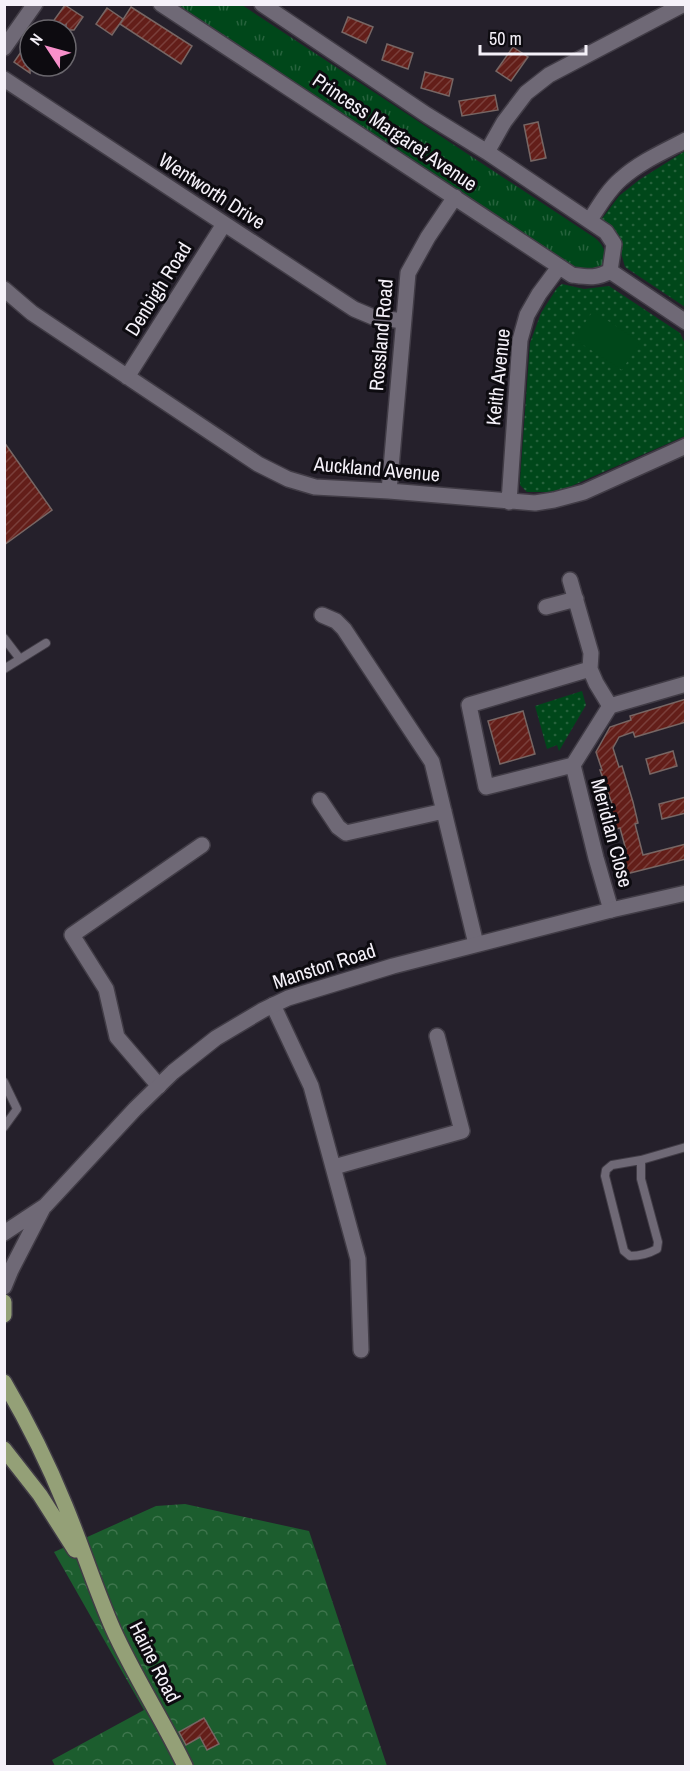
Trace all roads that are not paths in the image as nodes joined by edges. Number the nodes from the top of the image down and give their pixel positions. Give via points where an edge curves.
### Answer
1 (35, 4) edge
2 (161, 4) edge
3 (262, 4) edge
4 (684, 4) edge
5 (4, 48) edge
6 (4, 79) edge
7 (686, 140) edge
8 (487, 152) junction
9 (455, 197) junction
10 (590, 220) junction
11 (224, 224) junction
12 (559, 267) junction
13 (610, 271) junction
14 (4, 289) edge
15 (403, 321) junction
16 (686, 322) edge
17 (127, 377) junction
18 (686, 446) edge
19 (389, 490) junction
20 (509, 502) junction
21 (570, 580) dead end
22 (576, 599) junction
23 (546, 607) dead end
24 (322, 615) dead end
25 (4, 638) edge
26 (46, 643) dead end
27 (20, 659) junction
28 (4, 669) edge
29 (590, 669) junction
30 (686, 684) edge
31 (610, 706) junction
32 (573, 765) junction
33 (320, 800) dead end
34 (444, 811) junction
35 (202, 844) dead end
36 (686, 893) edge
37 (611, 909) junction
38 (476, 944) junction
39 (273, 1005) junction
40 (437, 1036) dead end
41 (4, 1082) edge
42 (159, 1086) junction
43 (4, 1127) edge
44 (686, 1147) edge
45 (641, 1160) junction
46 (334, 1167) junction
47 (45, 1206) junction
48 (4, 1233) edge
49 (4, 1287) edge
50 (4, 1302) edge
51 (4, 1315) edge
52 (361, 1350) dead end
53 (4, 1382) edge
54 (4, 1449) edge
55 (91, 1575) junction
56 (185, 1767) edge

1 - 5 street
2 - 9 street, Princess Margaret Avenue
3 - 8 street, Princess Margaret Avenue
4 - 8 street via 549,75 526,93
6 - 11 street, Wentworth Drive
7 - 10 street via 647,160 620,180
8 - 10 street, Princess Margaret Avenue
9 - 12 street, Princess Margaret Avenue
9 - 15 street, Rossland Road via 408,273
10 - 13 street, Princess Margaret Avenue via 614,244
11 - 15 street, Wentworth Drive via 354,309 373,317
11 - 17 street, Denbigh Road
12 - 13 street, Princess Margaret Avenue via 588,278
12 - 20 street, Keith Avenue via 527,315 520,339
13 - 16 street
14 - 17 street, Auckland Avenue via 32,313
15 - 19 street, Rossland Road
17 - 19 street, Auckland Avenue via 258,464 288,479 315,486
18 - 20 street, Auckland Avenue via 584,492 535,503
19 - 20 street, Auckland Avenue
21 - 22 street
22 - 23 street
22 - 29 street via 591,653
24 - 34 street via 344,629 432,762
25 - 27 lane
26 - 27 lane
27 - 28 lane
29 - 31 street
29 - 32 street via 469,705 486,787
30 - 31 street
31 - 32 street, Meridian Close
32 - 37 street, Meridian Close
33 - 34 street via 346,833
34 - 38 street
35 - 42 street via 72,935 106,989 117,1036
36 - 37 street, Manston Road
37 - 38 street, Manston Road
38 - 39 street, Manston Road
39 - 42 street, Manston Road via 216,1038
39 - 46 street via 311,1086
40 - 46 street via 462,1131
41 - 43 lane via 17,1110
42 - 47 street, Manston Road
44 - 45 lane
45 - 45 lane via 641,1179 658,1242 657,1249 630,1256 624,1251 605,1176 612,1166
46 - 52 street via 358,1259
47 - 48 street, Manston Road
47 - 49 street, Manston Road
50 - 51 main road
53 - 55 main road, Haine Road via 65,1504
54 - 55 main road, Haine Road via 40,1495
55 - 56 main road, Haine Road via 114,1630

